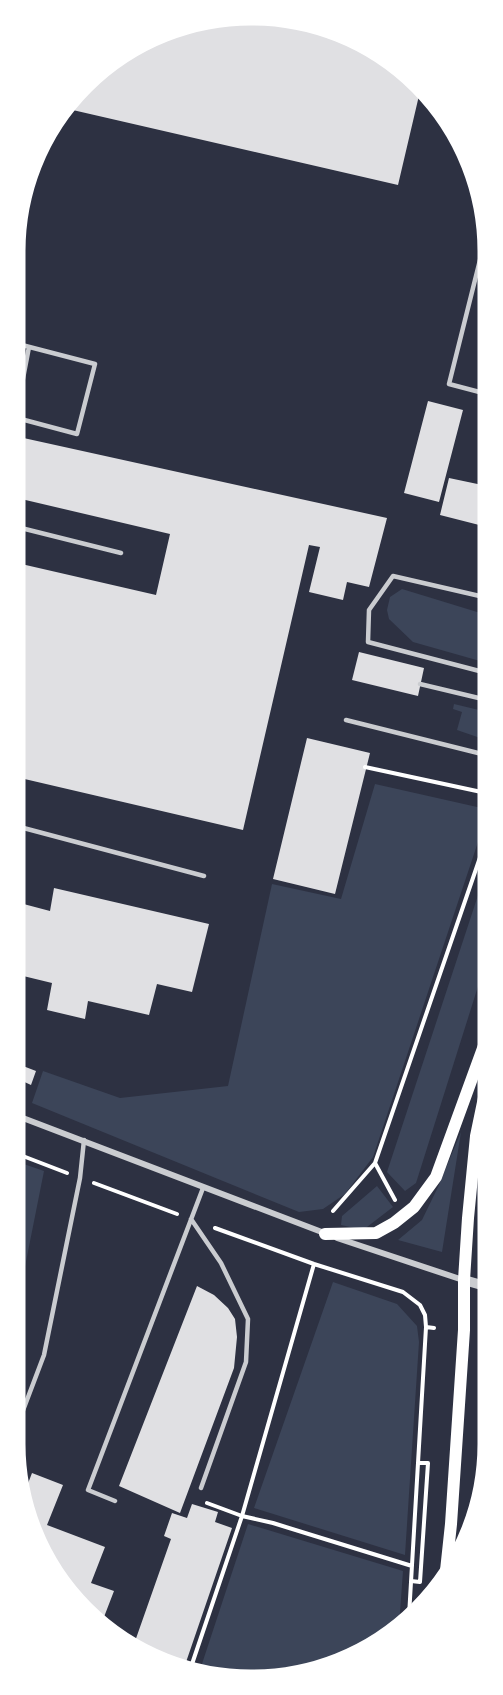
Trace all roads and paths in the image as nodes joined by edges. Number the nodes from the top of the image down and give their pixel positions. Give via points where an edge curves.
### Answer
1 (479, 267) edge
2 (24, 346) edge
3 (29, 347) junction
4 (24, 373) edge
5 (479, 392) edge
6 (24, 420) edge
7 (24, 529) edge
8 (121, 553) dead end
9 (479, 597) edge
10 (479, 671) edge
11 (420, 684) dead end
12 (479, 698) edge
13 (346, 720) dead end
14 (479, 753) edge
15 (366, 767) dead end
16 (479, 791) edge
17 (24, 828) edge
18 (479, 860) edge
19 (204, 876) dead end
20 (479, 1059) edge
21 (24, 1118) edge
22 (479, 1122) edge
23 (84, 1140) junction
24 (24, 1157) edge
25 (375, 1163) junction
26 (80, 1178) junction
27 (203, 1188) junction
28 (396, 1203) dead end
29 (333, 1211) dead end
30 (191, 1219) junction
31 (325, 1234) junction
32 (314, 1264) junction
33 (464, 1280) junction
34 (479, 1284) edge
35 (426, 1327) junction
36 (434, 1328) dead end
37 (24, 1408) edge
38 (418, 1463) junction
39 (201, 1488) dead end
40 (198, 1499) dead end
41 (115, 1501) dead end
42 (242, 1516) junction
43 (447, 1560) edge
44 (412, 1566) junction
45 (411, 1581) junction
46 (410, 1607) edge
47 (192, 1663) edge

1 - 5 lane via 449,384
2 - 3 lane
3 - 4 lane
3 - 6 lane via 95,363 77,434
7 - 8 lane
9 - 10 lane via 393,576 369,610 368,642
11 - 12 lane
13 - 14 lane
15 - 16 path
17 - 19 lane
18 - 25 path
20 - 31 main road via 436,1178 414,1207 376,1233
21 - 23 street
22 - 33 main road
23 - 26 lane
23 - 27 street
24 - 26 path
25 - 28 path
25 - 29 path
26 - 30 path
26 - 37 lane via 44,1355
27 - 30 lane
27 - 31 street
30 - 32 path
30 - 39 lane via 221,1263 248,1319 246,1362
30 - 41 lane via 88,1490
31 - 33 street
32 - 35 path via 403,1292 420,1305
32 - 42 path
33 - 34 street
33 - 43 main road via 464,1330
35 - 36 path
35 - 38 path
38 - 44 path
38 - 45 path via 428,1463 420,1582
40 - 42 path
42 - 44 path
42 - 47 path
44 - 45 path
45 - 46 path

